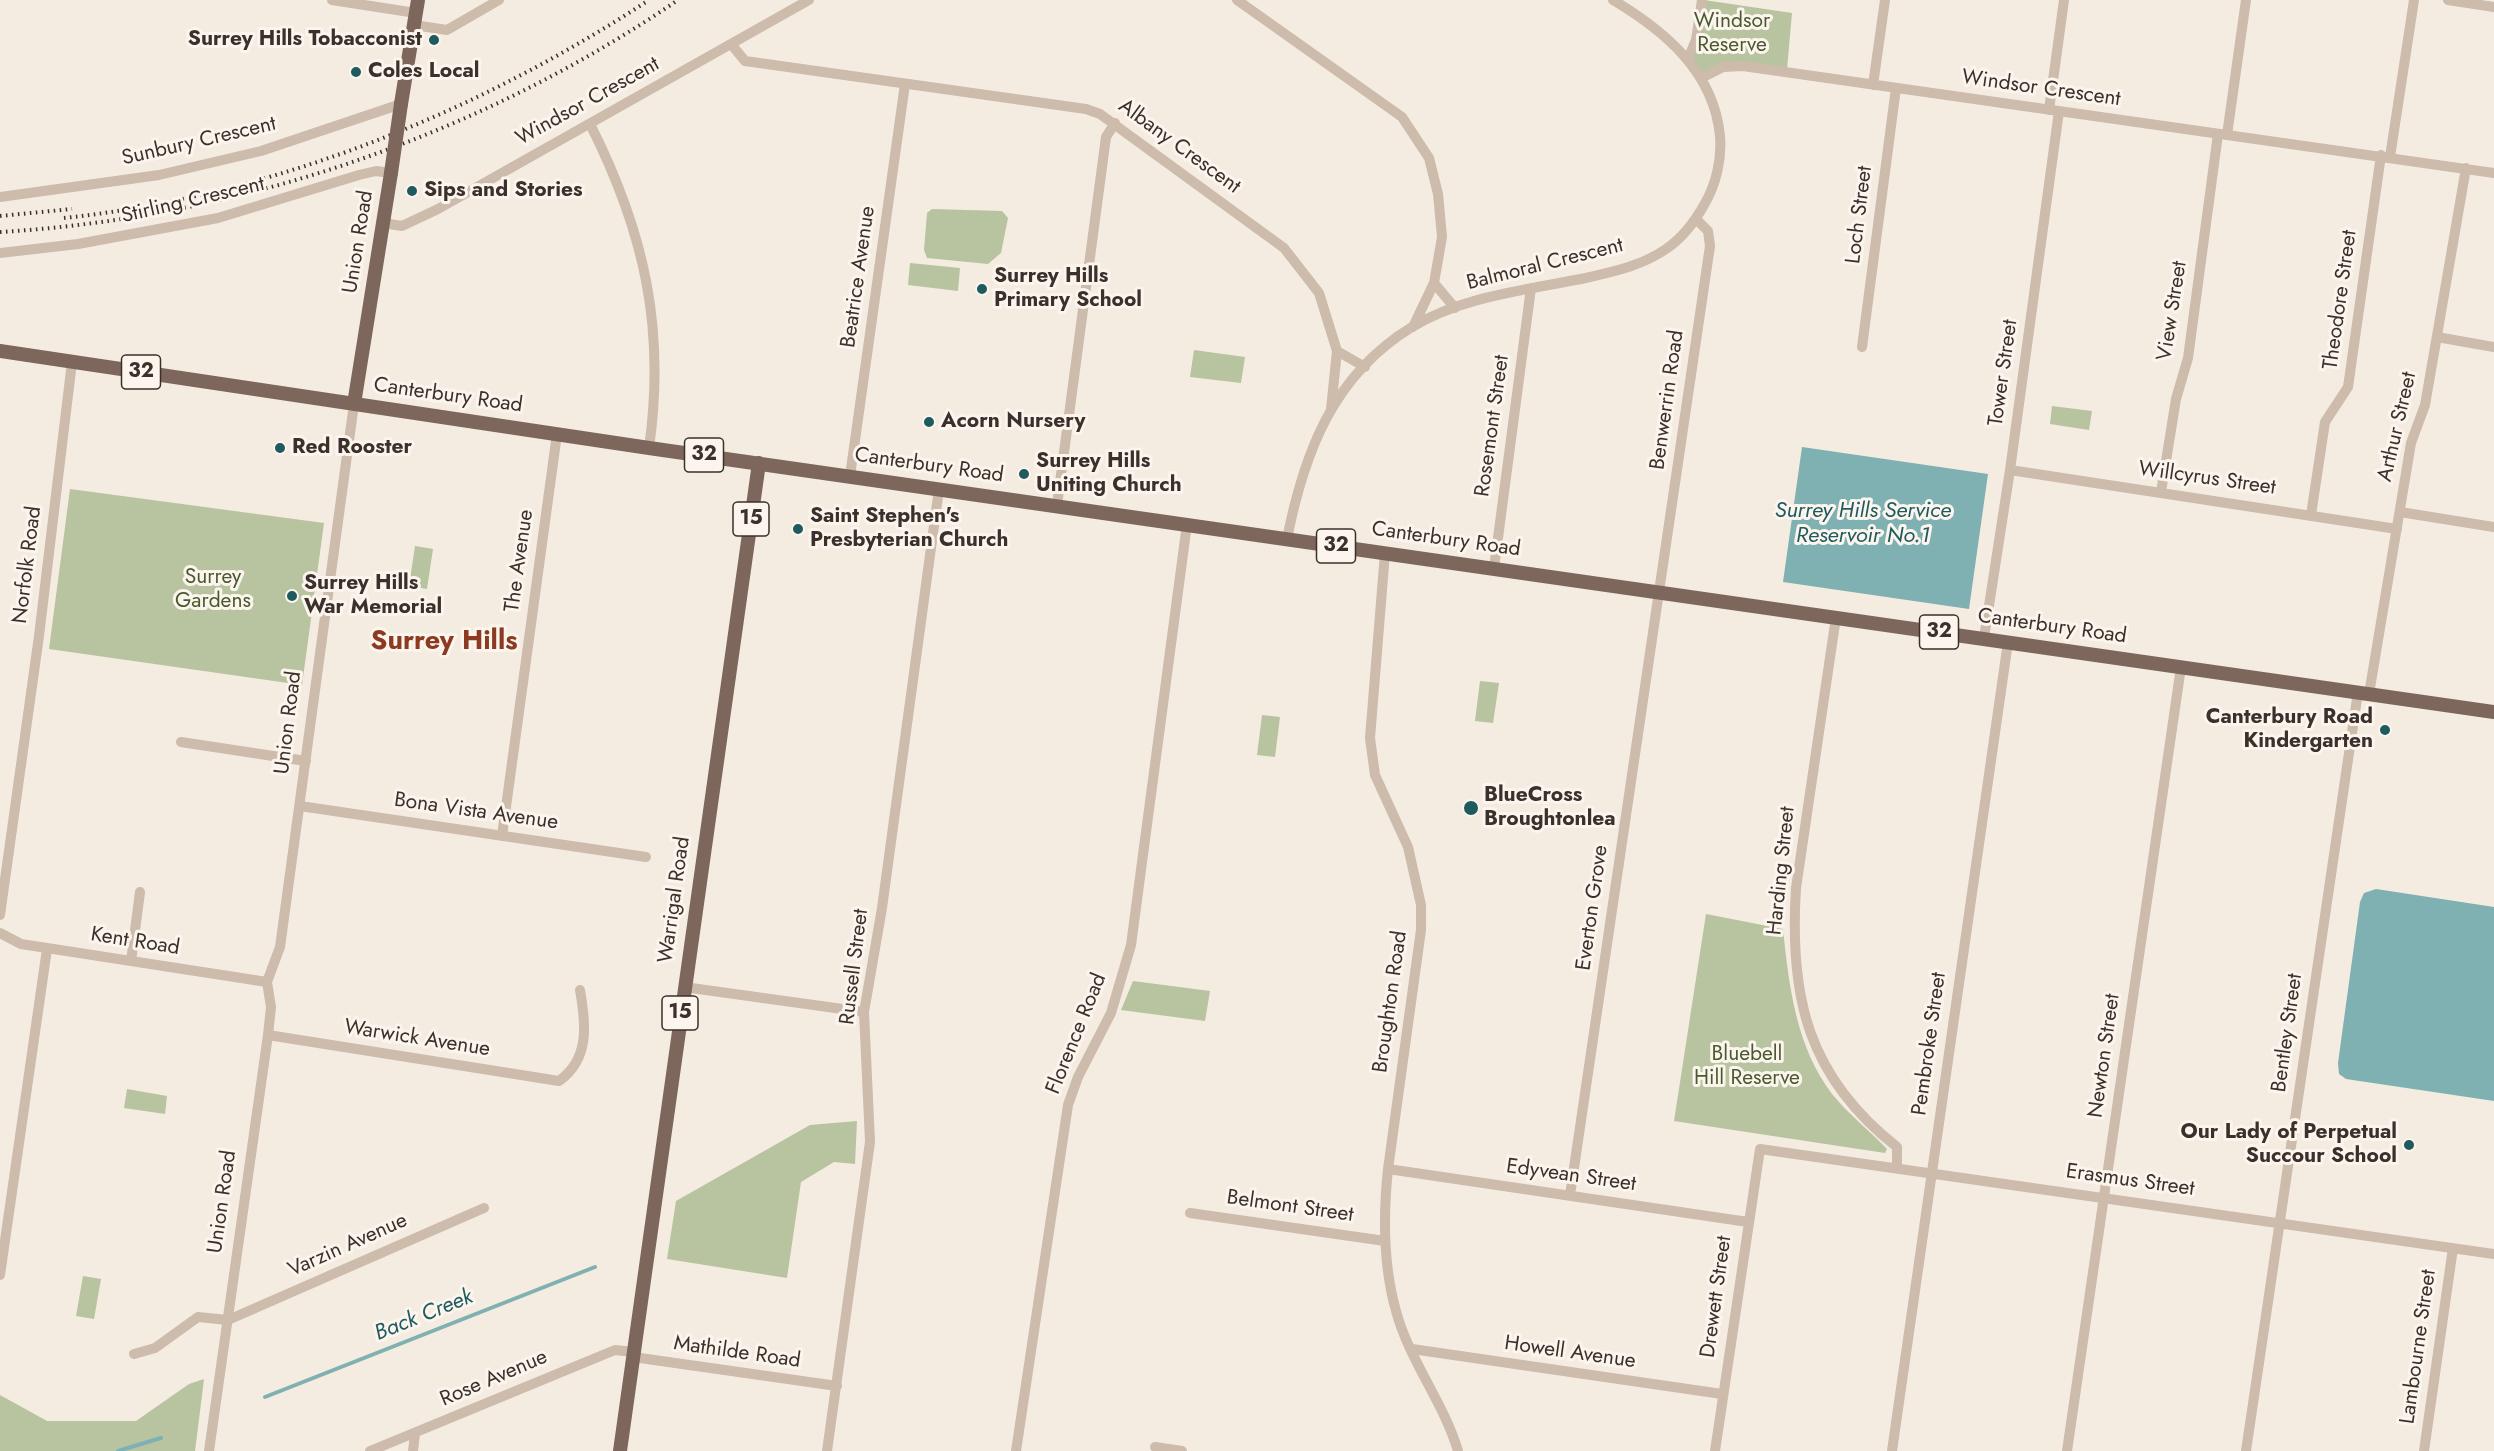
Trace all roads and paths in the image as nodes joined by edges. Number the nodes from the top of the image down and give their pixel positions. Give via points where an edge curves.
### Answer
1 (332, 0) edge
2 (499, 0) edge
3 (809, 0) edge
4 (1237, 0) edge
5 (1613, 0) edge
6 (1702, 0) edge
7 (1885, 0) edge
8 (2064, 0) edge
9 (2247, 0) edge
10 (2414, 0) edge
11 (2448, 0) edge
12 (2494, 7) edge
13 (416, 12) edge
14 (731, 44) junction
15 (1688, 59) junction
16 (1703, 77) junction
17 (905, 84) junction
18 (1873, 85) junction
19 (1896, 88) junction
20 (401, 104) junction
21 (2054, 111) junction
22 (1115, 123) junction
23 (590, 124) junction
24 (2223, 134) junction
25 (2385, 156) junction
26 (2466, 168) junction
27 (391, 173) junction
28 (2494, 173) edge
29 (0, 197) edge
30 (1696, 219) junction
31 (383, 223) junction
32 (0, 253) edge
33 (1434, 283) junction
34 (1531, 288) junction
35 (1455, 308) junction
36 (1413, 327) junction
37 (2437, 337) junction
38 (1862, 347) dead end
39 (2494, 347) edge
40 (0, 351) edge
41 (1337, 351) junction
42 (72, 362) junction
43 (1365, 367) junction
44 (354, 404) junction
45 (1330, 410) junction
46 (557, 434) junction
47 (649, 448) junction
48 (759, 463) junction
49 (2010, 470) junction
50 (850, 476) junction
51 (939, 489) junction
52 (2161, 492) junction
53 (1056, 506) junction
54 (2400, 512) junction
55 (2311, 514) junction
56 (1188, 524) junction
57 (2494, 527) edge
58 (2397, 529) junction
59 (1287, 539) junction
60 (1385, 553) junction
61 (1494, 568) junction
62 (1660, 592) junction
63 (1836, 617) junction
64 (1984, 639) junction
65 (2008, 642) junction
66 (2181, 667) junction
67 (2363, 693) junction
68 (2494, 712) edge
69 (181, 742) dead end
70 (306, 761) junction
71 (300, 806) junction
72 (502, 836) junction
73 (646, 857) dead end
74 (140, 892) dead end
75 (0, 915) edge
76 (0, 933) edge
77 (47, 949) junction
78 (131, 961) junction
79 (267, 982) junction
80 (684, 987) junction
81 (580, 990) dead end
82 (864, 1012) junction
83 (268, 1035) junction
84 (1760, 1149) joint
85 (1897, 1168) junction
86 (1388, 1169) junction
87 (1931, 1173) junction
88 (1570, 1195) junction
89 (2104, 1197) junction
90 (484, 1208) dead end
91 (1190, 1213) dead end
92 (1748, 1222) junction
93 (2279, 1223) junction
94 (1385, 1241) junction
95 (2453, 1248) junction
96 (2494, 1254) edge
97 (0, 1275) edge
98 (228, 1320) junction
99 (1412, 1349) junction
100 (134, 1354) dead end
101 (633, 1355) junction
102 (837, 1386) junction
103 (1722, 1395) junction
104 (415, 1434) junction
105 (1155, 1447) dead end
106 (209, 1451) edge
107 (370, 1451) edge
108 (413, 1451) edge
109 (620, 1451) edge
110 (827, 1451) edge
111 (1016, 1451) edge
112 (1182, 1451) edge
113 (1458, 1451) edge
114 (1715, 1451) edge
115 (1892, 1451) edge
116 (2067, 1451) edge
117 (2246, 1451) edge
118 (2424, 1451) edge

1 - 13 street
2 - 13 street via 447,30
3 - 14 street, Windsor Crescent
4 - 33 street via 1402,117 1429,158 1438,194 1442,237
5 - 15 street
6 - 15 street via 1696,40
7 - 18 street
8 - 21 street, Tower Street
9 - 24 street, View Street
10 - 25 street, Theodore Street
11 - 12 street
13 - 20 main road, Union Road
14 - 17 street, Albany Crescent via 745,61
14 - 23 street, Windsor Crescent
15 - 16 street
16 - 18 street, Windsor Crescent via 1723,68 1743,66
16 - 30 street, Balmoral Crescent via 1718,113 1721,149 1712,191
17 - 22 street, Albany Crescent via 1086,109
17 - 50 street, Beatrice Avenue
18 - 19 street, Windsor Crescent
19 - 21 street, Windsor Crescent
19 - 38 street, Loch Street
20 - 27 main road, Union Road, bridge
20 - 29 street, Sunbury Crescent via 261,151 170,172
21 - 24 street, Windsor Crescent
21 - 49 street, Tower Street
22 - 41 street, Albany Crescent via 1284,248 1320,293
22 - 53 street via 1106,137
23 - 31 street, Windsor Crescent via 438,209 402,226
23 - 47 street via 619,183 637,235 649,293 656,373
24 - 25 street, Windsor Crescent
24 - 52 street, View Street
25 - 26 street, Windsor Crescent
25 - 55 street, Theodore Street via 2348,387 2325,422
26 - 28 street, Windsor Crescent
26 - 37 street, Arthur Street
27 - 31 main road, Union Road
27 - 32 street, Stirling Crescent via 359,175 218,218 78,244
30 - 34 street, Balmoral Crescent via 1667,249 1626,269
30 - 62 street, Benwerrin Road via 1708,231 1710,246
31 - 44 main road, Union Road
33 - 35 street, Balmoral Crescent
33 - 36 street
34 - 35 street, Balmoral Crescent
34 - 61 street, Rosemont Street
35 - 36 street, Balmoral Crescent
36 - 43 street, Balmoral Crescent
37 - 39 street
37 - 54 street, Arthur Street via 2425,405 2410,443
40 - 42 main road, Canterbury Road / 32
41 - 43 street
41 - 45 street, Albany Crescent
42 - 44 main road, Canterbury Road / 32
42 - 75 street, Norfolk Road
43 - 45 street, Balmoral Crescent
44 - 46 main road, Canterbury Road / 32
44 - 70 street, Union Road
45 - 59 street, Balmoral Crescent via 1314,440 1298,487
46 - 47 main road, Canterbury Road / 32
46 - 72 street, The Avenue
47 - 48 main road, Canterbury Road / 32
48 - 50 main road, Canterbury Road / 32
48 - 80 main road, Warrigal Road / 15
49 - 52 street, Willcyrus Street
49 - 64 street, Tower Street
50 - 51 main road, Canterbury Road / 32
51 - 53 main road, Canterbury Road / 32
51 - 82 street, Russell Street
52 - 55 street, Willcyrus Street
53 - 56 main road, Canterbury Road / 32
54 - 57 street
54 - 58 street, Arthur Street
55 - 58 street, Willcyrus Street
56 - 59 main road, Canterbury Road / 32
56 - 111 street, Florence Road via 1131,945 1111,1013 1068,1105
58 - 67 street, Arthur Street
59 - 60 main road, Canterbury Road / 32
60 - 61 main road, Canterbury Road / 32
60 - 86 street, Broughton Road via 1370,738 1375,775 1408,847 1421,905 1421,930
61 - 62 main road, Canterbury Road / 32
62 - 63 main road, Canterbury Road / 32
62 - 88 street, Everton Grove
63 - 64 main road, Canterbury Road / 32
63 - 85 street, Harding Street via 1796,888 1796,972 1804,1015 1820,1059 1841,1093 1897,1147
64 - 65 main road, Canterbury Road / 32
65 - 66 main road, Canterbury Road / 32
65 - 87 street, Pembroke Street
66 - 67 main road, Canterbury Road / 32
66 - 89 street, Newton Street
67 - 68 main road, Canterbury Road / 32
67 - 93 street, Bentley Street
69 - 70 street
70 - 71 street, Union Road
71 - 72 street, Bona Vista Avenue
71 - 79 street, Union Road via 280,947
72 - 73 street, Bona Vista Avenue
74 - 78 street
76 - 77 street, Kent Road via 21,944
77 - 78 street, Kent Road
77 - 97 street
78 - 79 street, Kent Road
79 - 83 street, Union Road via 271,1007
80 - 82 street
80 - 101 main road, Warrigal Road / 15
81 - 83 street, Warwick Avenue via 586,1023 583,1048 572,1072 559,1081
82 - 102 street, Russell Street via 870,1142
83 - 98 street, Union Road
84 - 85 street, Erasmus Street
84 - 92 street, Drewett Street
85 - 87 street, Erasmus Street
86 - 88 street, Edyvean Street
86 - 94 street, Broughton Road
87 - 89 street, Erasmus Street
87 - 115 street, Pembroke Street
88 - 92 street, Edyvean Street
89 - 93 street, Erasmus Street
89 - 116 street, Newton Street
90 - 98 street, Varzin Avenue
91 - 94 street, Belmont Street
92 - 103 street, Drewett Street
93 - 95 street, Erasmus Street
93 - 117 street, Bentley Street
94 - 99 street, Broughton Road via 1396,1312
95 - 96 street, Erasmus Street
95 - 118 street, Lambourne Street
98 - 100 street via 198,1317 155,1348
98 - 106 street, Union Road
99 - 103 street, Howell Avenue
99 - 113 street, Broughton Road
101 - 102 street, Mathilde Road
101 - 104 street, Rose Avenue via 615,1350
101 - 109 main road, Warrigal Road / 15
102 - 110 street, Russell Street
103 - 114 street, Drewett Street
104 - 107 street, Rose Avenue
104 - 108 street
105 - 112 street

